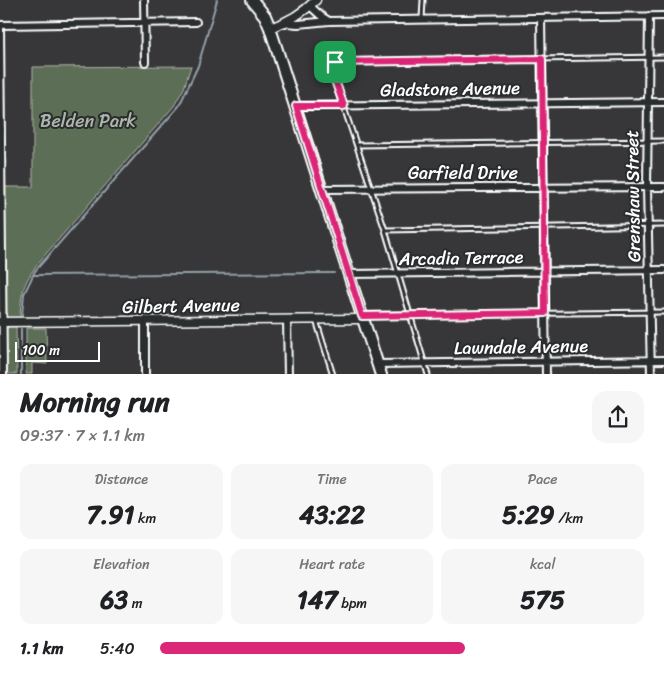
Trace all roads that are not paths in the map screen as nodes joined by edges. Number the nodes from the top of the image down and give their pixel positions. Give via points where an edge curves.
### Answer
1 (144, 0) edge
2 (252, 0) edge
3 (423, 0) edge
4 (313, 3) edge
5 (649, 16) junction
6 (664, 16) edge
7 (541, 18) junction
8 (422, 20) junction
9 (330, 21) junction
10 (196, 22) dead end
11 (285, 22) junction
12 (145, 24) junction
13 (0, 25) edge
14 (270, 28) junction
15 (648, 57) junction
16 (664, 57) edge
17 (542, 59) junction
18 (145, 62) dead end
19 (647, 102) junction
20 (664, 102) edge
21 (542, 103) junction
22 (296, 106) junction
23 (344, 106) junction
24 (0, 109) edge
25 (647, 141) junction
26 (664, 141) edge
27 (542, 143) junction
28 (357, 145) junction
29 (664, 186) edge
30 (647, 187) junction
31 (543, 188) junction
32 (322, 189) junction
33 (370, 189) junction
34 (1, 193) edge
35 (648, 226) junction
36 (664, 226) edge
37 (544, 228) junction
38 (385, 230) junction
39 (649, 270) junction
40 (664, 270) edge
41 (544, 272) junction
42 (349, 274) junction
43 (397, 274) junction
44 (650, 312) junction
45 (664, 312) edge
46 (545, 313) junction
47 (409, 314) junction
48 (362, 317) junction
49 (287, 320) junction
50 (316, 320) junction
51 (1, 322) edge
52 (145, 322) junction
53 (651, 360) junction
54 (664, 360) edge
55 (545, 361) junction
56 (425, 363) junction
57 (378, 364) junction
58 (3, 374) edge
59 (145, 374) edge
60 (288, 374) edge
61 (333, 374) edge
62 (381, 374) edge
63 (428, 374) edge
64 (546, 374) edge
65 (651, 374) edge

1 - 12 street
2 - 14 main road
3 - 8 lane
4 - 9 street via 321,16
4 - 11 street
5 - 6 street
5 - 7 street
5 - 15 street, Grenshaw Street
7 - 8 street
7 - 17 street
8 - 9 street
9 - 11 street
10 - 12 street
11 - 14 street
12 - 13 street
12 - 18 street
13 - 24 street
14 - 22 main road
15 - 16 lane
15 - 17 lane
15 - 19 street, Grenshaw Street
17 - 21 street
17 - 23 lane via 332,62 331,69
19 - 20 street, Gladstone Avenue
19 - 21 street, Gladstone Avenue
19 - 25 street, Grenshaw Street
21 - 23 street, Gladstone Avenue
21 - 27 street
22 - 23 street, Gladstone Avenue
22 - 32 main road
23 - 28 lane
24 - 34 street
25 - 26 lane
25 - 27 lane
25 - 30 street, Grenshaw Street
27 - 28 lane
27 - 31 street
28 - 33 lane
29 - 30 street, Garfield Drive
30 - 31 street, Garfield Drive
30 - 35 street, Grenshaw Street
31 - 33 street, Garfield Drive
31 - 37 street
32 - 33 street, Garfield Drive
32 - 42 main road
33 - 38 lane
34 - 51 street
35 - 36 lane
35 - 37 lane
35 - 39 street, Grenshaw Street
37 - 38 lane
37 - 41 street
38 - 43 lane
39 - 40 street, Arcadia Terrace
39 - 41 street, Arcadia Terrace
39 - 44 street, Grenshaw Street
41 - 43 street, Arcadia Terrace
41 - 46 street
42 - 43 street, Arcadia Terrace
42 - 48 main road
43 - 47 lane
44 - 45 lane
44 - 46 lane
44 - 53 street, Grenshaw Street
46 - 47 lane
46 - 55 street
47 - 48 lane
47 - 56 lane
48 - 50 street, Gilbert Avenue
48 - 57 main road
49 - 50 street, Gilbert Avenue
49 - 52 street, Gilbert Avenue
49 - 60 street
50 - 61 lane
51 - 52 street, Gilbert Avenue
51 - 58 street
52 - 59 street
53 - 54 street, Lawndale Avenue
53 - 55 street, Lawndale Avenue
53 - 65 street, Grenshaw Street
55 - 56 street, Lawndale Avenue
55 - 64 street
56 - 57 street, Lawndale Avenue
56 - 63 lane
57 - 62 main road

